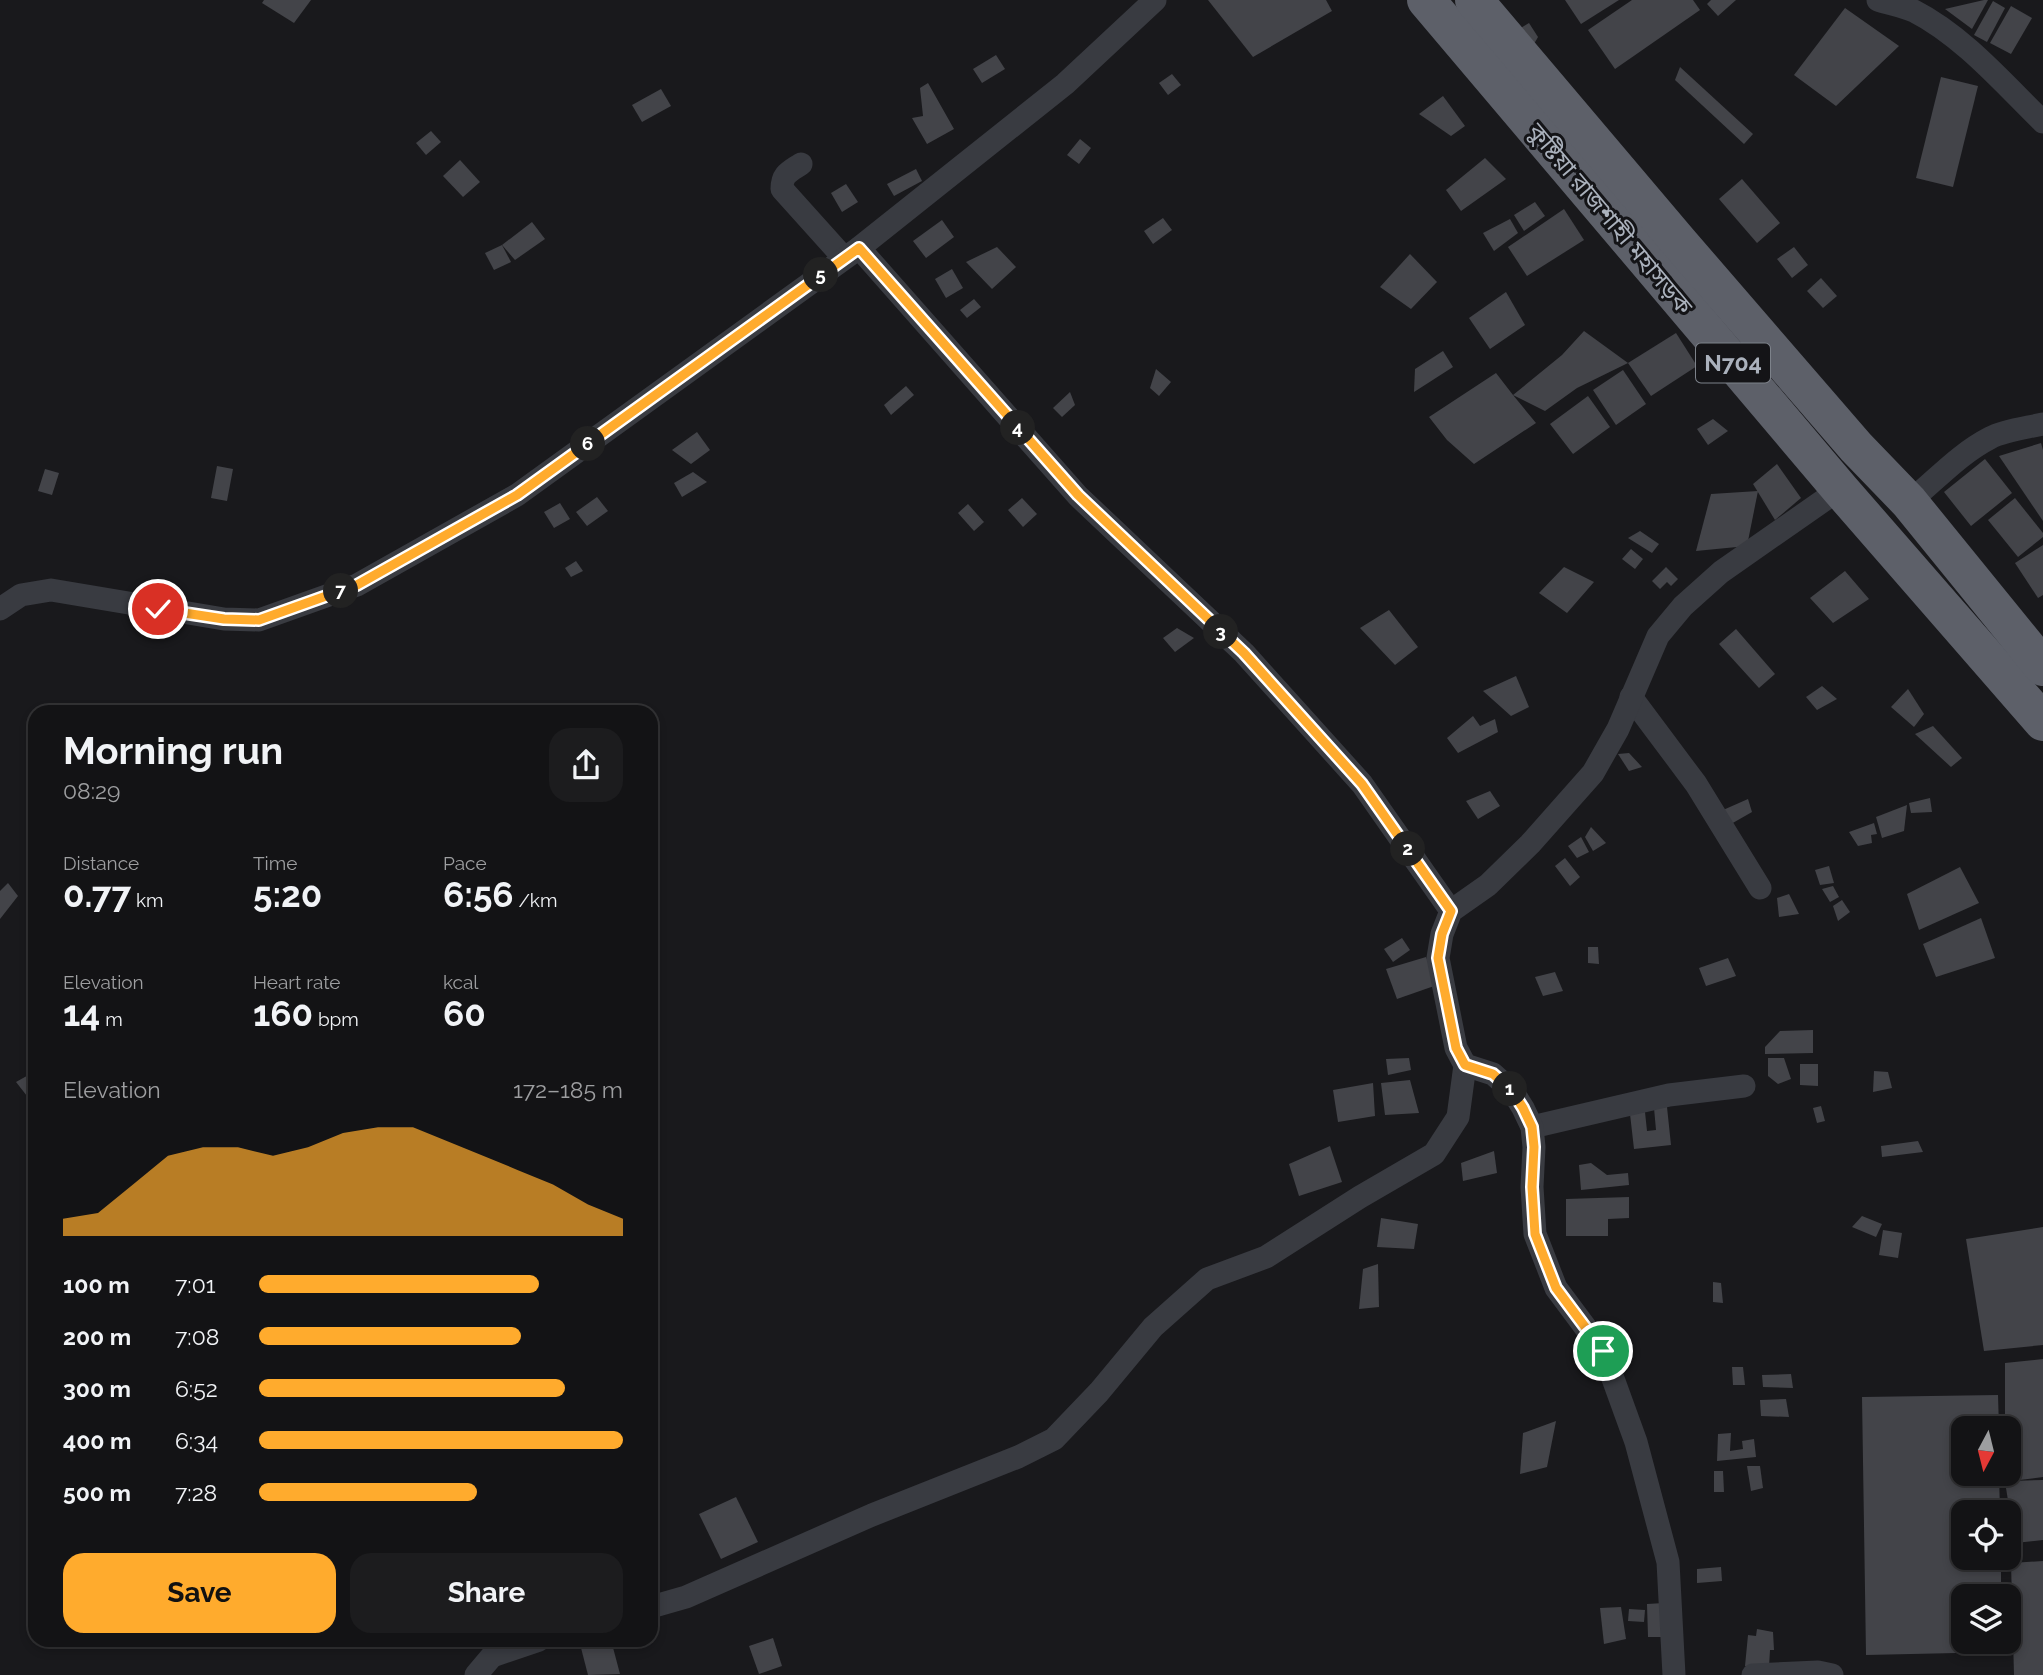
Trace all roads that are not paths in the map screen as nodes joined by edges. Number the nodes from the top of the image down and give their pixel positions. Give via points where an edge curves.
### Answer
1 (1155, 0) edge
2 (1426, 0) edge
3 (1474, 0) edge
4 (1878, 0) edge
5 (2043, 122) edge
6 (802, 164) dead end
7 (852, 253) junction
8 (2043, 424) edge
9 (1840, 489) junction
10 (1909, 502) junction
11 (1959, 563) junction
12 (1926, 588) junction
13 (0, 609) edge
14 (2043, 667) edge
15 (1631, 697) junction
16 (2043, 722) edge
17 (1760, 888) dead end
18 (1451, 911) junction
19 (1465, 1065) junction
20 (1744, 1086) dead end
21 (1532, 1127) junction
22 (658, 1605) edge
23 (518, 1647) edge
24 (476, 1675) edge
25 (1674, 1675) edge
26 (1753, 1675) edge
27 (1832, 1675) edge

1 - 7 street via 1065,84
2 - 9 highway, কুষ্টিয়া রাজশাহী মহাসড়ক / N704
3 - 10 highway, কুষ্টিয়া রাজশাহী মহাসড়ক / N704 via 1678,242
4 - 5 street via 1911,9 1933,22
6 - 7 street via 782,180 782,189
7 - 13 street via 517,495 357,585 259,620 224,619 51,590 21,595
7 - 18 street via 1078,495 1244,653 1362,784
8 - 10 street via 1992,436 1954,461
9 - 12 highway, কুষ্টিয়া রাজশাহী মহাসড়ক / N704
9 - 15 street via 1721,572 1683,606 1658,636
10 - 11 highway, কুষ্টিয়া রাজশাহী মহাসড়ক / N704
11 - 12 highway
11 - 14 highway, কুষ্টিয়া রাজশাহী মহাসড়ক / N704
12 - 16 highway, কুষ্টিয়া রাজশাহী মহাসড়ক / N704
15 - 17 street via 1696,784
15 - 18 street via 1593,773 1505,869
18 - 19 street via 1438,958 1456,1048
19 - 21 street via 1493,1074 1513,1092
19 - 22 street via 1458,1117 1434,1154 1266,1257 1207,1279 1153,1326 1054,1438 1018,1457
20 - 21 street via 1669,1095
21 - 25 street via 1535,1234 1556,1288 1603,1351 1636,1442 1668,1562
23 - 24 street via 492,1656
26 - 27 street

